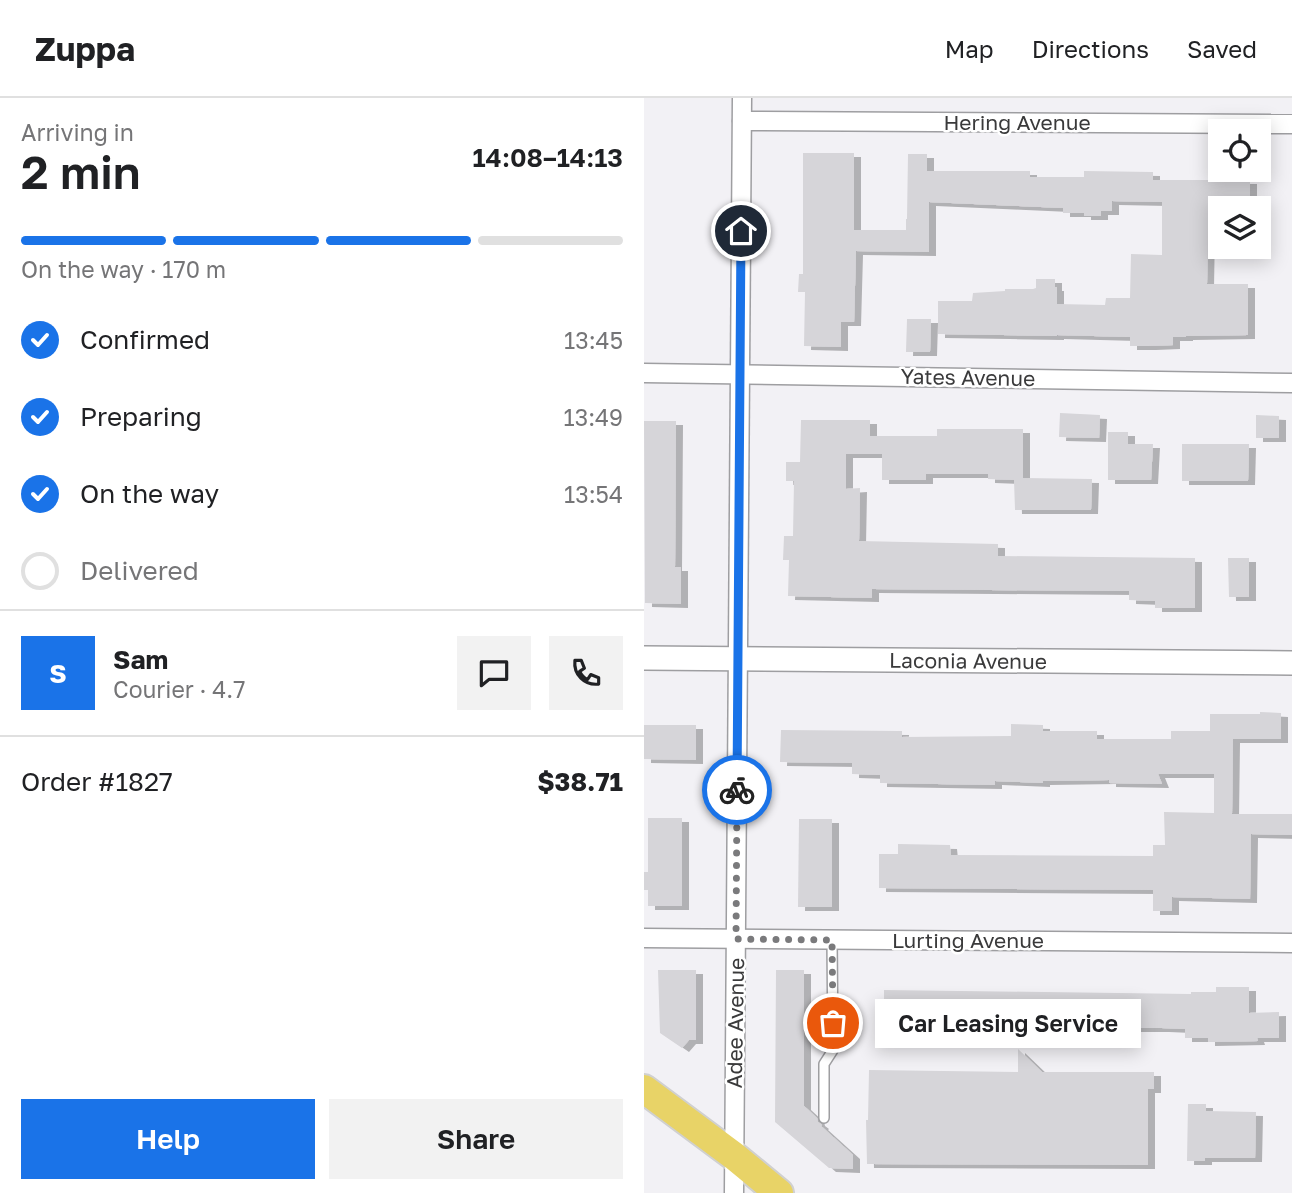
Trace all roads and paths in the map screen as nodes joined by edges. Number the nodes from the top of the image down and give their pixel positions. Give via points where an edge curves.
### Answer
1 (742, 98) edge
2 (742, 121) junction
3 (1292, 124) edge
4 (644, 373) edge
5 (739, 374) junction
6 (1292, 383) edge
7 (644, 658) edge
8 (738, 659) junction
9 (1292, 663) edge
10 (644, 939) edge
11 (736, 939) junction
12 (832, 940) junction
13 (1292, 943) edge
14 (644, 1089) edge
15 (824, 1118) dead end
16 (734, 1156) junction
17 (734, 1193) edge
18 (779, 1193) edge

1 - 2 street, Adee Avenue
2 - 3 street, Hering Avenue
2 - 5 street, Adee Avenue
4 - 5 street, Yates Avenue
5 - 6 street, Yates Avenue
5 - 8 street, Adee Avenue
7 - 8 street, Laconia Avenue
8 - 9 street, Laconia Avenue
8 - 11 street, Adee Avenue
10 - 11 street, Lurting Avenue
11 - 12 street, Lurting Avenue
11 - 16 street, Adee Avenue
12 - 13 street, Lurting Avenue
12 - 15 lane via 833,1050 824,1065
14 - 16 main road
16 - 17 street, Adee Avenue
16 - 18 main road

